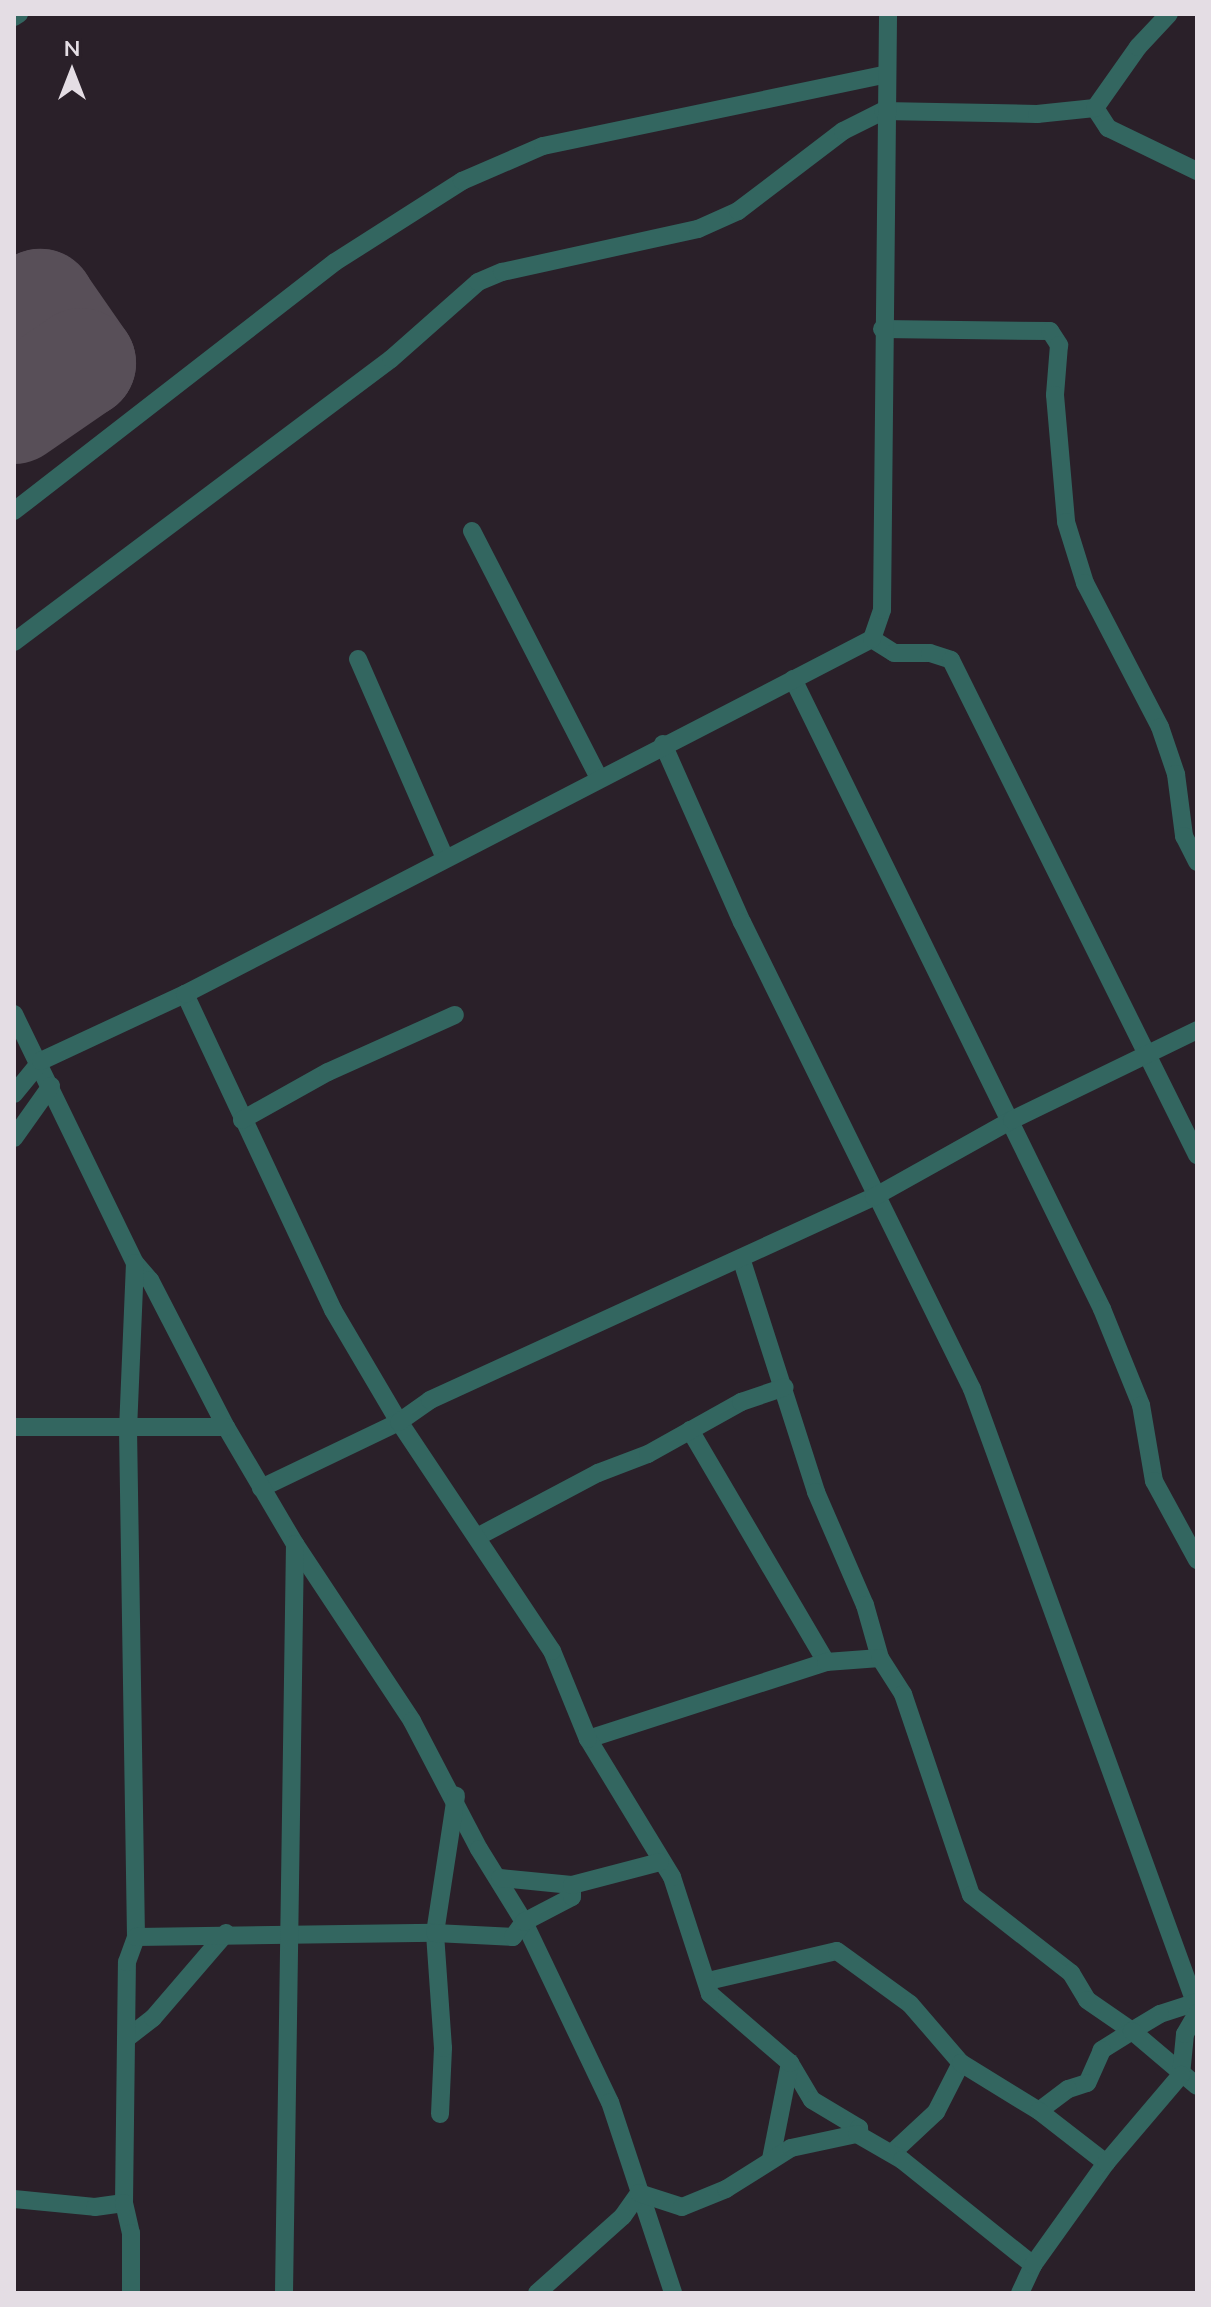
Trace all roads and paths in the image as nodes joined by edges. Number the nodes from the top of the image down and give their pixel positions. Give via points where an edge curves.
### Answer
1 (888, 14) edge
2 (1169, 14) edge
3 (887, 74) junction
4 (1095, 108) junction
5 (883, 111) junction
6 (1197, 171) edge
7 (882, 329) junction
8 (14, 511) edge
9 (472, 531) dead end
10 (872, 639) junction
11 (14, 642) edge
12 (358, 659) dead end
13 (793, 679) junction
14 (663, 744) junction
15 (599, 778) junction
16 (445, 858) junction
17 (1197, 862) edge
18 (185, 994) junction
19 (14, 1014) edge
20 (455, 1015) dead end
21 (1197, 1030) edge
22 (1147, 1055) junction
23 (41, 1061) junction
24 (51, 1086) junction
25 (14, 1094) edge
26 (242, 1120) junction
27 (1012, 1120) junction
28 (14, 1138) edge
29 (1197, 1155) edge
30 (874, 1197) junction
31 (741, 1258) junction
32 (135, 1263) junction
33 (785, 1387) junction
34 (399, 1422) junction
35 (14, 1427) edge
36 (226, 1427) junction
37 (128, 1428) junction
38 (690, 1430) junction
39 (261, 1488) junction
40 (477, 1537) junction
41 (295, 1544) junction
42 (1197, 1560) edge
43 (880, 1658) junction
44 (826, 1662) junction
45 (588, 1739) junction
46 (456, 1796) junction
47 (660, 1862) junction
48 (500, 1878) junction
49 (572, 1885) junction
50 (524, 1922) junction
51 (226, 1933) junction
52 (435, 1933) junction
53 (293, 1936) junction
54 (136, 1937) junction
55 (708, 1981) junction
56 (1196, 2006) edge
57 (1132, 2031) junction
58 (126, 2039) junction
59 (790, 2063) junction
60 (961, 2063) junction
61 (1181, 2075) junction
62 (1197, 2086) edge
63 (1039, 2111) junction
64 (440, 2114) dead end
65 (857, 2134) junction
66 (892, 2153) junction
67 (771, 2159) junction
68 (1106, 2163) junction
69 (639, 2193) junction
70 (14, 2199) edge
71 (124, 2203) junction
72 (1033, 2265) junction
73 (131, 2293) edge
74 (284, 2293) edge
75 (537, 2293) edge
76 (673, 2293) edge
77 (1020, 2293) edge

1 - 3 street
2 - 4 street
3 - 5 street
3 - 8 street via 543,146 462,181 335,262
4 - 5 street via 1037,114
4 - 6 street via 1108,128
5 - 7 street
5 - 11 street via 843,131 738,211 698,229 502,272 478,282 391,359
7 - 10 street via 882,610
7 - 17 street via 1050,331 1059,345 1055,395 1066,522 1085,583 1160,727 1176,774 1180,823
9 - 15 street
10 - 13 street
10 - 22 street via 894,653 930,653 951,660
12 - 16 street
13 - 14 street
13 - 27 street
14 - 15 street
14 - 30 street via 693,819
15 - 16 street
16 - 18 street
18 - 23 street
18 - 26 street
19 - 23 street
20 - 26 street via 328,1072
21 - 22 street
22 - 27 street
22 - 29 street
23 - 24 street
23 - 25 street
24 - 28 street
24 - 32 street
26 - 34 street via 333,1310
27 - 30 street
27 - 42 street via 1102,1309 1141,1405 1154,1481
30 - 31 street
30 - 56 street via 915,1268 972,1389
31 - 33 street
31 - 34 street via 430,1400
32 - 36 street via 150,1280
32 - 37 street
33 - 38 street via 741,1402
33 - 43 street via 811,1479 865,1605
34 - 39 street
34 - 40 street
35 - 37 street
36 - 37 street
36 - 39 street
37 - 54 street
38 - 40 street
38 - 44 street
39 - 41 street
40 - 45 street via 552,1651
41 - 46 street
41 - 53 street
43 - 44 street
43 - 57 street via 903,1694 971,1895 1071,1973 1087,2000
44 - 45 street
45 - 47 street
46 - 48 street via 479,1849
46 - 52 street
47 - 49 street
47 - 55 street via 672,1877
48 - 49 street
48 - 50 street
49 - 50 street via 572,1897
50 - 52 street via 513,1937
50 - 69 street via 610,2102
51 - 53 street
51 - 54 street
51 - 58 street via 153,2018
52 - 53 street
52 - 64 street via 443,2048
53 - 74 street
54 - 58 street via 127,1962
55 - 59 street via 710,1994
55 - 60 street via 837,1951 910,2004
56 - 57 street
56 - 61 street via 1185,2034
57 - 61 street
57 - 63 street via 1102,2050 1087,2083 1068,2089
58 - 71 street
59 - 65 street via 812,2100 859,2128
59 - 67 street
60 - 63 street
60 - 66 street via 936,2112
61 - 62 street
61 - 68 street
63 - 68 street
65 - 66 street
65 - 67 street via 791,2148
66 - 72 street
67 - 69 street via 726,2189 682,2207
68 - 72 street
69 - 75 street via 623,2216
69 - 76 street
70 - 71 street via 95,2207
71 - 73 street via 131,2233
72 - 77 street

